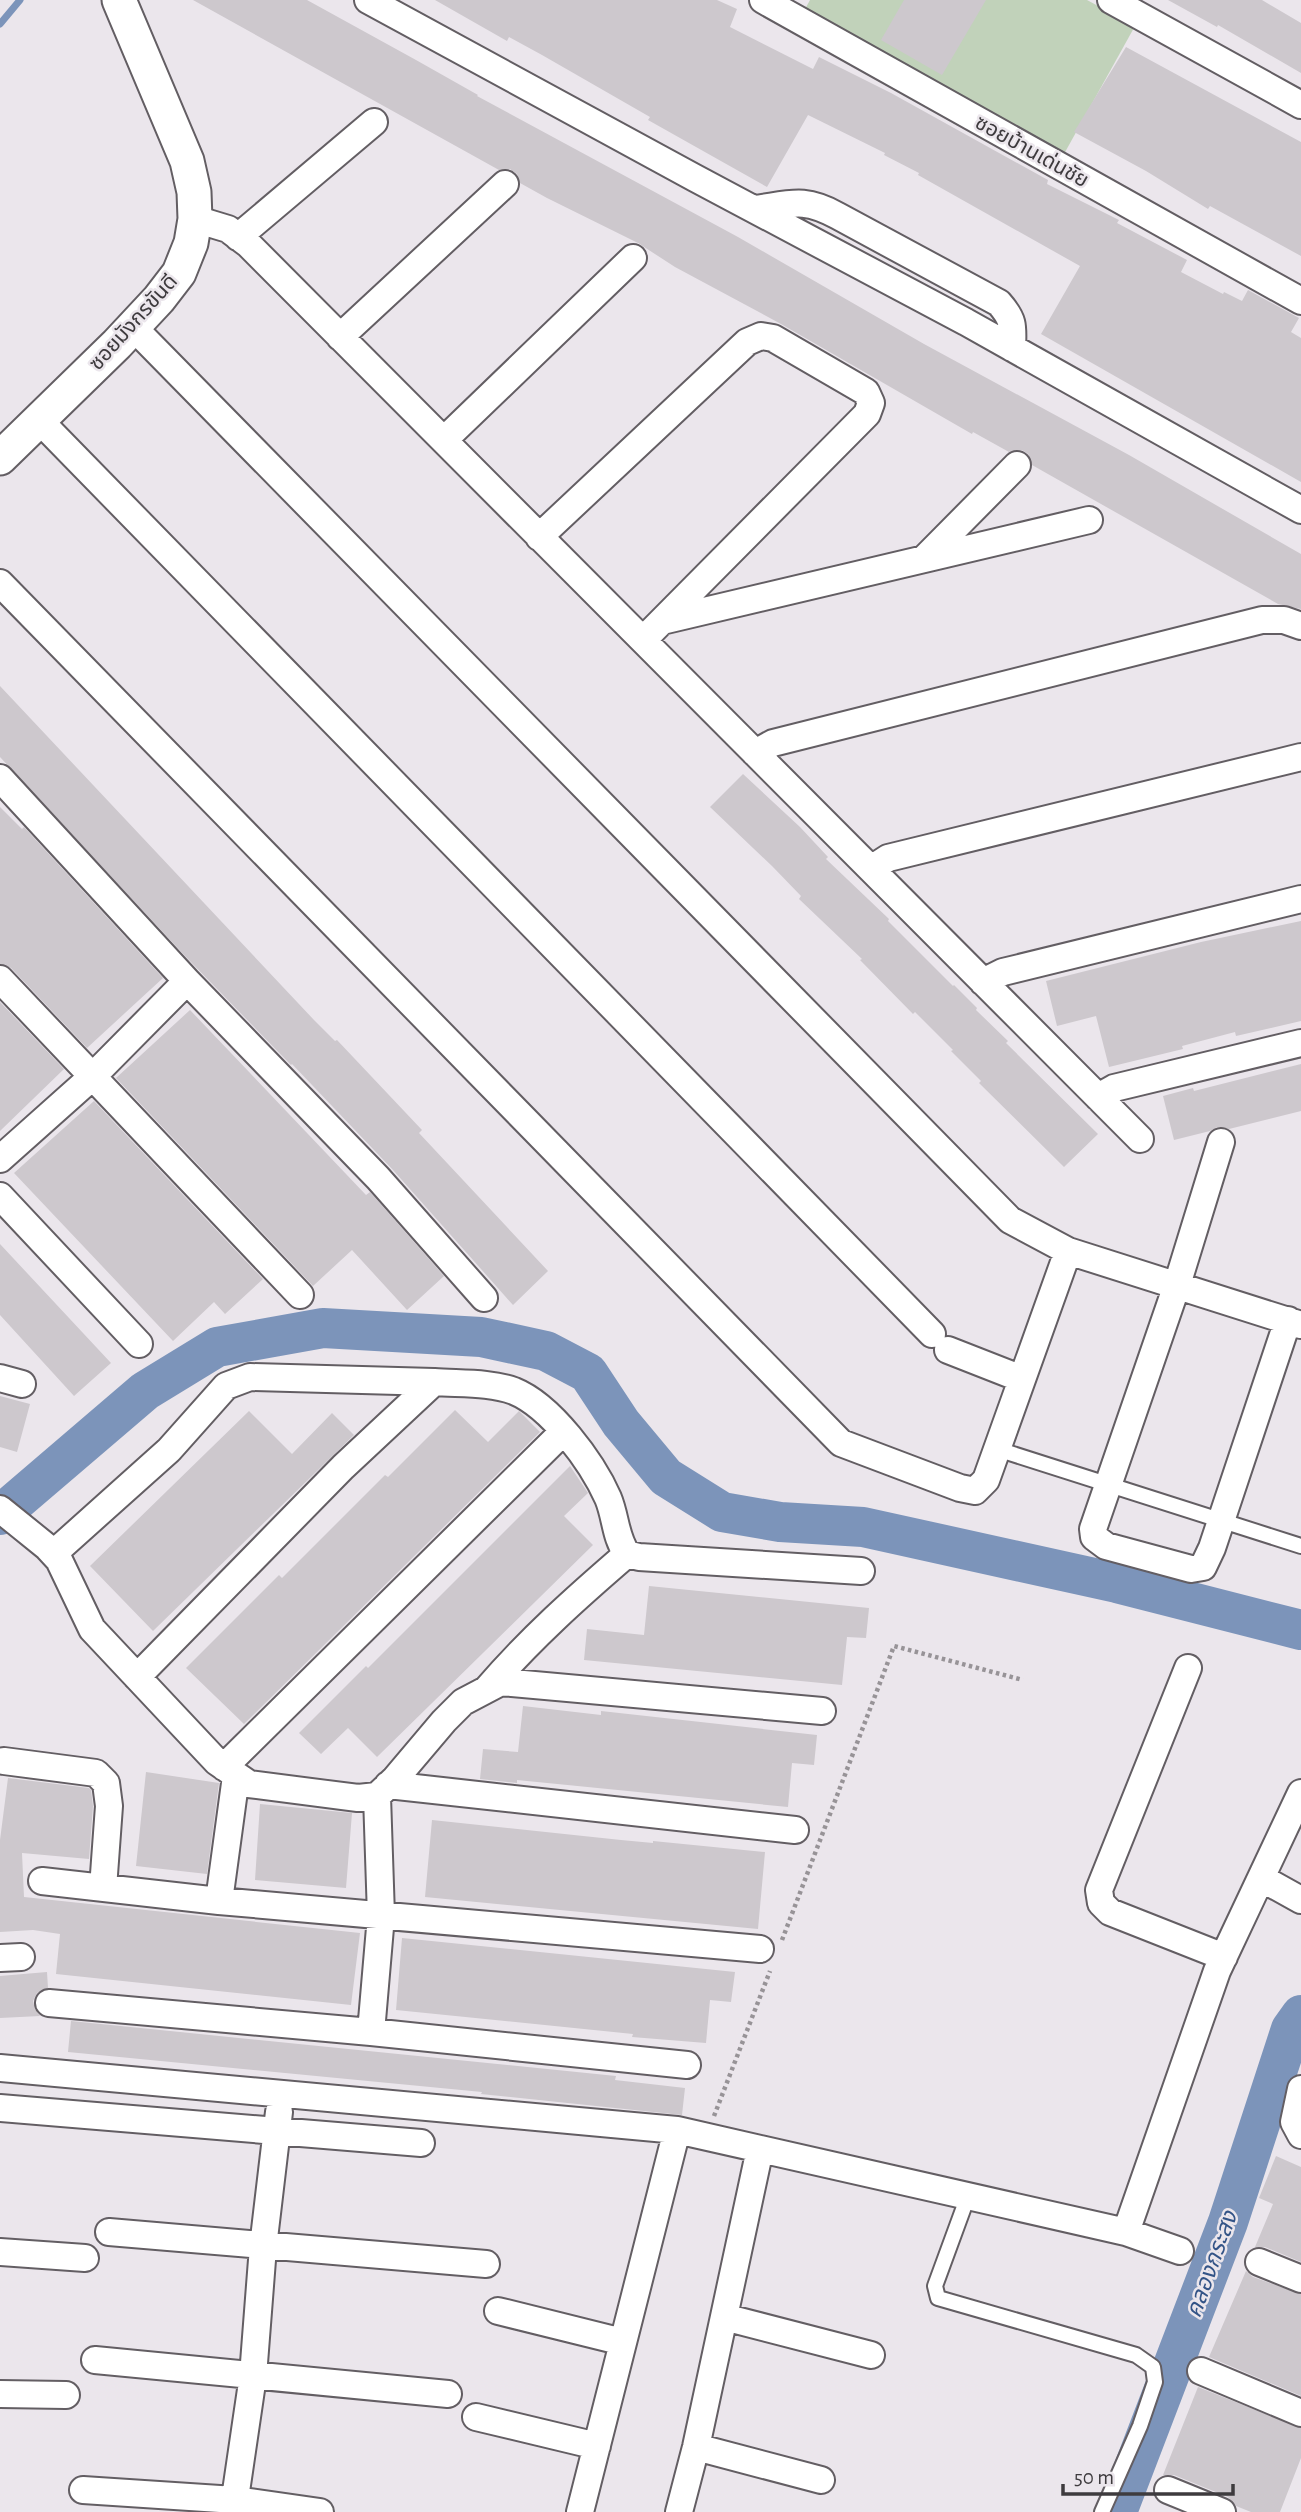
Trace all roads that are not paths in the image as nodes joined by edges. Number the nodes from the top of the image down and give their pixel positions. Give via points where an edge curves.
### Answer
1 (119, 0) edge
2 (368, 0) edge
3 (1111, 0) edge
4 (778, 4) edge
5 (1301, 105) edge
6 (374, 122) dead end
7 (505, 184) dead end
8 (195, 219) junction
9 (238, 237) junction
10 (633, 258) dead end
11 (1301, 300) edge
12 (133, 327) junction
13 (340, 337) junction
14 (39, 420) junction
15 (443, 440) junction
16 (0, 458) edge
17 (1017, 465) dead end
18 (1301, 510) edge
19 (1089, 520) dead end
20 (540, 537) junction
21 (925, 559) junction
22 (0, 583) edge
23 (662, 621) junction
24 (1301, 626) edge
25 (643, 640) junction
26 (755, 753) junction
27 (1301, 757) edge
28 (0, 778) edge
29 (871, 869) junction
30 (1301, 899) edge
31 (0, 979) edge
32 (187, 981) junction
33 (983, 982) junction
34 (1301, 1042) edge
35 (92, 1077) junction
36 (1098, 1097) junction
37 (1140, 1139) dead end
38 (1221, 1142) dead end
39 (0, 1159) edge
40 (0, 1196) edge
41 (1068, 1251) junction
42 (1177, 1285) junction
43 (300, 1295) dead end
44 (484, 1298) dead end
45 (1294, 1322) edge
46 (139, 1344) dead end
47 (1022, 1379) junction
48 (434, 1382) junction
49 (563, 1432) junction
50 (997, 1449) junction
51 (1109, 1485) junction
52 (8, 1515) edge
53 (1222, 1521) junction
54 (1301, 1546) edge
55 (54, 1553) junction
56 (627, 1554) junction
57 (861, 1571) dead end
58 (1188, 1668) dead end
59 (137, 1677) junction
60 (487, 1689) junction
61 (822, 1711) dead end
62 (4, 1761) dead end
63 (230, 1772) junction
64 (382, 1791) junction
65 (1301, 1793) edge
66 (795, 1830) dead end
67 (1261, 1878) junction
68 (42, 1881) dead end
69 (103, 1888) junction
70 (1301, 1900) edge
71 (219, 1902) junction
72 (381, 1916) junction
73 (771, 1953) road end
74 (1224, 1957) junction
75 (49, 2003) dead end
76 (371, 2032) junction
77 (687, 2065) dead end
78 (0, 2068) edge
79 (1301, 2089) edge
80 (281, 2093) junction
81 (0, 2108) edge
82 (277, 2130) junction
83 (677, 2130) junction
84 (1301, 2135) edge
85 (421, 2143) dead end
86 (761, 2150) junction
87 (968, 2196) junction
88 (109, 2232) dead end
89 (1126, 2232) junction
90 (263, 2246) junction
91 (1180, 2251) dead end
92 (0, 2252) edge
93 (85, 2258) dead end
94 (1259, 2262) dead end
95 (486, 2264) dead end
96 (1301, 2279) edge
97 (498, 2311) dead end
98 (724, 2317) junction
99 (623, 2342) junction
100 (871, 2355) dead end
101 (95, 2360) dead end
102 (1201, 2371) dead end
103 (253, 2376) junction
104 (0, 2394) edge
105 (448, 2394) dead end
106 (66, 2395) dead end
107 (1301, 2413) edge
108 (476, 2417) dead end
109 (597, 2446) junction
110 (696, 2447) junction
111 (821, 2480) dead end
112 (83, 2490) dead end
113 (1168, 2490) dead end
114 (234, 2506) edge
115 (320, 2512) edge
116 (580, 2512) edge
117 (679, 2512) edge
118 (1102, 2512) edge
119 (1222, 2512) edge

1 - 8 street, ซอยมังกรขันดี via 187,162
2 - 18 street via 755,209 803,202 819,205 999,303 1011,317 1012,348
3 - 5 street
4 - 11 street, ซอยบ้านเด่นชัย
6 - 9 street
7 - 13 street
8 - 9 street via 228,229
8 - 12 street, ซอยมังกรขันดี via 179,273
9 - 13 street
10 - 15 street
12 - 14 street, ซอยมังกรขันดี
12 - 41 street via 1010,1220
13 - 15 street
14 - 16 street, ซอยมังกรขันดี
14 - 47 street via 940,1342
15 - 20 street
17 - 21 street
19 - 21 street
20 - 23 street via 747,342 761,336 773,338 866,392 871,403 867,414
20 - 25 street
21 - 23 street
22 - 50 street via 841,1443 975,1491 986,1479
23 - 25 street
24 - 26 street via 1262,620 772,743
25 - 26 street
26 - 29 street
27 - 29 street via 888,858
28 - 32 street
29 - 33 street
30 - 33 street via 1003,972
31 - 35 street
32 - 35 street
32 - 44 street via 378,1178
33 - 36 street
34 - 36 street via 1114,1088
35 - 39 street
35 - 43 street
36 - 37 street
38 - 42 street
40 - 46 street
41 - 42 street
41 - 47 street
42 - 45 street
42 - 51 street
45 - 53 street
47 - 50 street
48 - 49 street via 511,1390 534,1402
48 - 55 street via 250,1377 231,1383 169,1450
48 - 59 street via 343,1467
49 - 56 street via 600,1482
49 - 63 street
50 - 51 lane
51 - 53 lane
51 - 53 street via 1093,1530 1094,1537 1106,1546 1191,1569 1203,1567
52 - 55 street
53 - 54 lane
55 - 59 street via 92,1629
56 - 57 street
56 - 60 street via 554,1616
58 - 74 street via 1099,1890 1101,1903 1110,1912
59 - 63 street
60 - 61 street via 501,1682
60 - 64 street via 463,1702
62 - 69 street via 96,1773 107,1783
63 - 64 street via 249,1784 358,1798
63 - 71 street
64 - 66 street
64 - 72 street
65 - 67 street
67 - 70 street
67 - 74 street
68 - 69 street
69 - 71 street
71 - 72 street
72 - 73 street
72 - 76 street
74 - 89 street
75 - 76 street
76 - 77 street
78 - 80 street
79 - 84 street via 1294,2122
80 - 82 street
80 - 83 street
81 - 82 street
82 - 85 street
82 - 90 street
83 - 86 street
83 - 99 street
86 - 87 street
86 - 98 street
87 - 89 street
87 - 118 lane via 936,2286 938,2298 1136,2355 1153,2367 1155,2382 1140,2426
88 - 90 street
89 - 91 street
90 - 95 street
90 - 103 street
92 - 93 street
94 - 96 street
97 - 99 street
98 - 100 street
98 - 110 street
99 - 109 street
101 - 103 street
102 - 107 street
103 - 105 street
103 - 114 street
104 - 106 street
108 - 109 street
109 - 116 street
110 - 111 street
110 - 117 street
112 - 114 street
113 - 119 street
114 - 115 street

